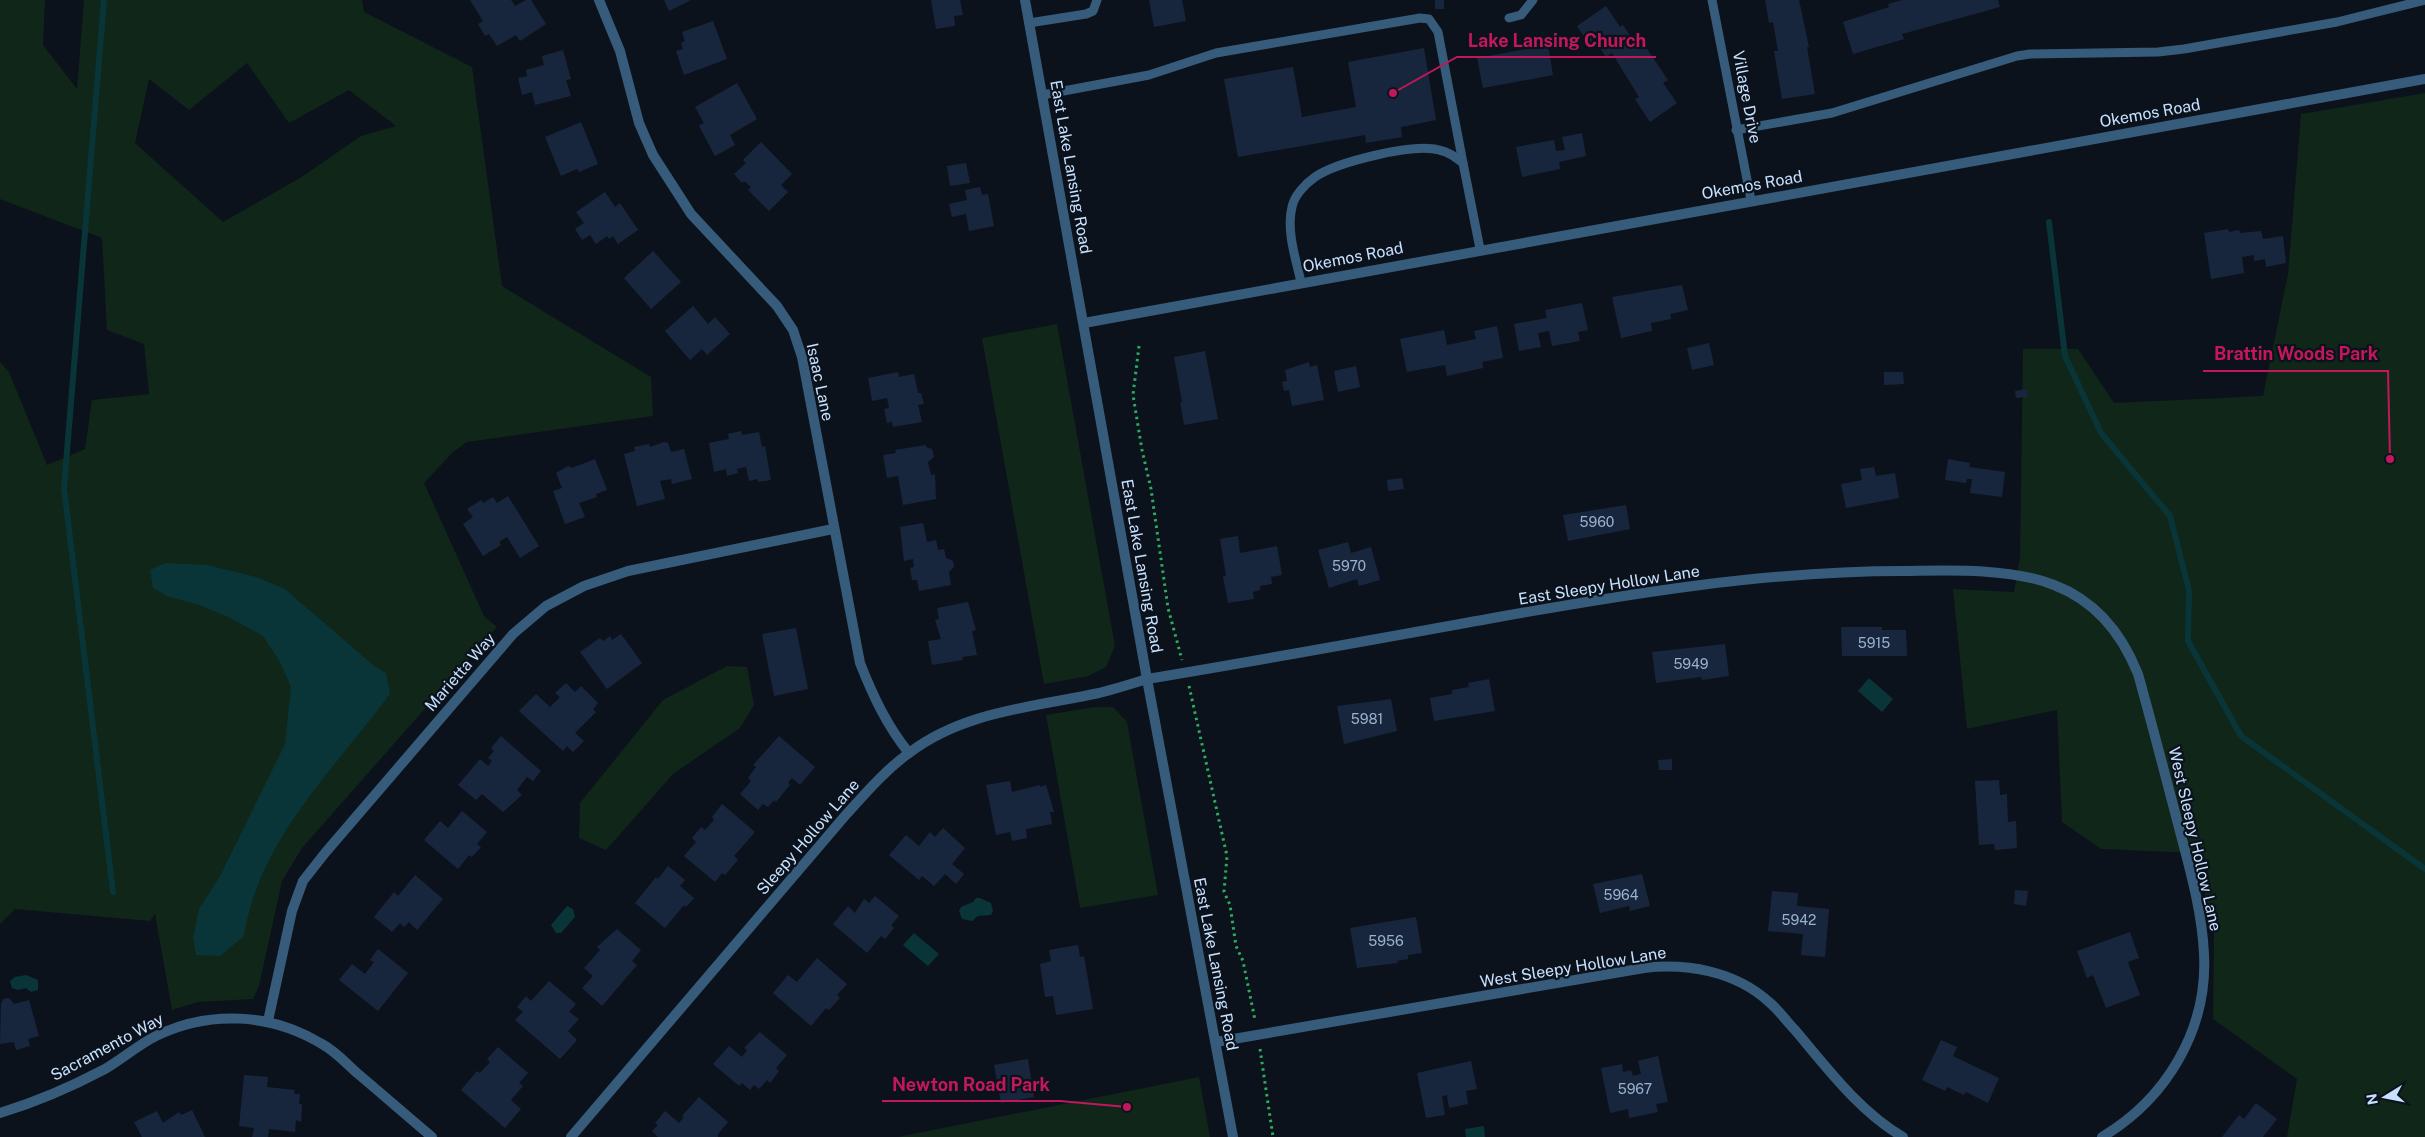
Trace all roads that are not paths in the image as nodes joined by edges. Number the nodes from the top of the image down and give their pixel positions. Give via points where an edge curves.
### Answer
1 (599, 0) edge
2 (1025, 0) edge
3 (1097, 0) edge
4 (1533, 0) edge
5 (1712, 0) edge
6 (2425, 0) edge
7 (1509, 18) dead end
8 (1029, 23) junction
9 (2425, 79) edge
10 (1042, 95) junction
11 (1736, 130) junction
12 (1463, 163) junction
13 (1751, 200) junction
14 (1480, 249) junction
15 (1301, 282) junction
16 (1084, 323) junction
17 (833, 529) junction
18 (2077, 597) joint
19 (1146, 679) junction
20 (909, 753) junction
21 (268, 1021) junction
22 (1216, 1042) junction
23 (0, 1113) edge
24 (432, 1137) edge
25 (571, 1137) edge
26 (1233, 1137) edge
27 (1903, 1137) edge
28 (2102, 1137) edge

1 - 17 street, Isaac Lane via 620,51 639,123 653,155 691,214 777,306 792,330 802,357
2 - 8 street, East Lake Lansing Road
3 - 8 lane via 1093,11 1086,14
4 - 7 lane via 1521,15
5 - 11 lane, Village Drive
6 - 11 lane via 2337,22 2184,49 2016,56 1832,113
8 - 10 street, East Lake Lansing Road
9 - 13 street, Okemos Road
10 - 12 lane via 1150,75 1216,53 1429,19 1438,32
10 - 16 street, East Lake Lansing Road
11 - 13 lane, Village Drive
12 - 14 lane
12 - 15 lane via 1438,149 1403,150 1360,159 1315,177 1301,190 1292,206 1290,223
13 - 14 street, Okemos Road
14 - 15 street, Okemos Road
15 - 16 street, Okemos Road
16 - 19 street, East Lake Lansing Road
17 - 20 street, Isaac Lane via 860,663 893,733
17 - 21 street, Marietta Way via 628,571 584,586 546,606 513,634 303,881 292,911
18 - 19 street, East Sleepy Hollow Lane via 2053,585 2019,576 1930,571 1821,573 1586,602
18 - 28 street, West Sleepy Hollow Lane via 2103,617 2118,635 2138,674 2188,863 2204,955 2200,1006 2182,1053 2154,1095 2136,1113
19 - 20 street, Sleepy Hollow Lane via 980,718 939,734
19 - 22 street, East Lake Lansing Road
20 - 25 street, Sleepy Hollow Lane via 844,817
21 - 23 street, Sacramento Way via 216,1018 183,1024 154,1037 69,1087
21 - 24 street, Sacramento Way via 324,1045
22 - 26 street, East Lake Lansing Road
22 - 27 street, West Sleepy Hollow Lane via 1644,968 1700,969 1736,981 1770,1002 1855,1100

